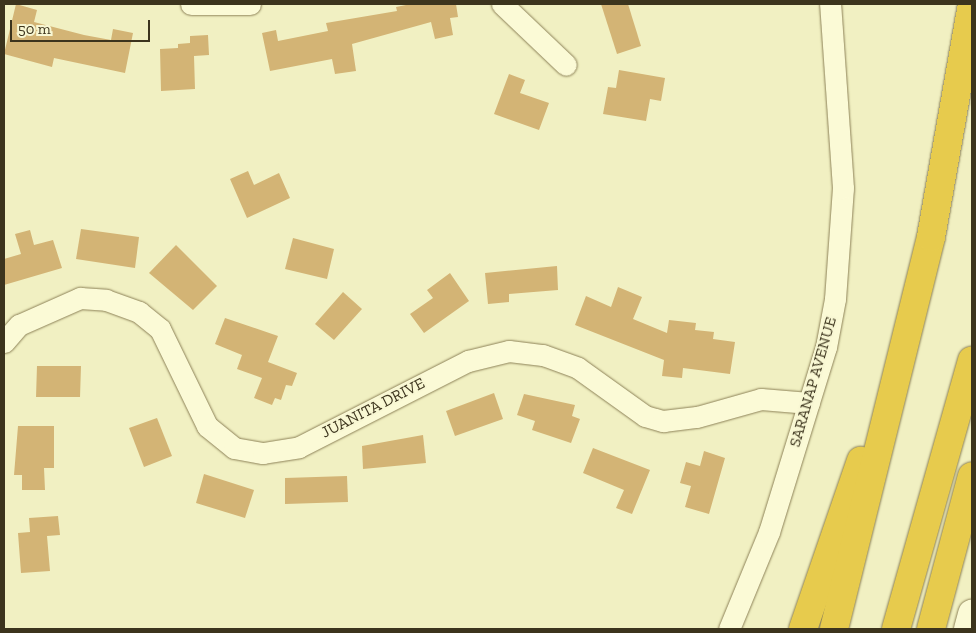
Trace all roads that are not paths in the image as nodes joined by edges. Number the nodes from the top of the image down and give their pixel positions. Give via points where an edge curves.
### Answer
1 (191, 4) edge
2 (250, 4) edge
3 (502, 4) edge
4 (830, 4) edge
5 (972, 4) edge
6 (566, 66) dead end
7 (913, 316) junction
8 (4, 342) edge
9 (972, 361) edge
10 (808, 402) junction
11 (972, 476) edge
12 (931, 517) junction
13 (972, 614) edge
14 (729, 629) edge
15 (803, 629) edge
16 (834, 629) edge
17 (896, 629) edge
18 (914, 629) edge
19 (931, 629) edge
20 (968, 629) edge

1 - 2 street
3 - 6 street
4 - 10 street, SARANAP AVENUE via 842,188 840,243 835,299
5 - 7 highway via 947,158
7 - 15 highway
7 - 16 highway
8 - 10 street, JUANITA DRIVE via 19,325 80,298 106,300 139,312 160,329 207,426 234,448 263,453 299,447 468,361 509,351 543,355 578,368 645,416 663,421 697,418 761,399
9 - 12 highway
10 - 14 street, SARANAP AVENUE via 769,532
11 - 19 highway
12 - 17 highway
12 - 18 highway via 923,596
13 - 20 street

